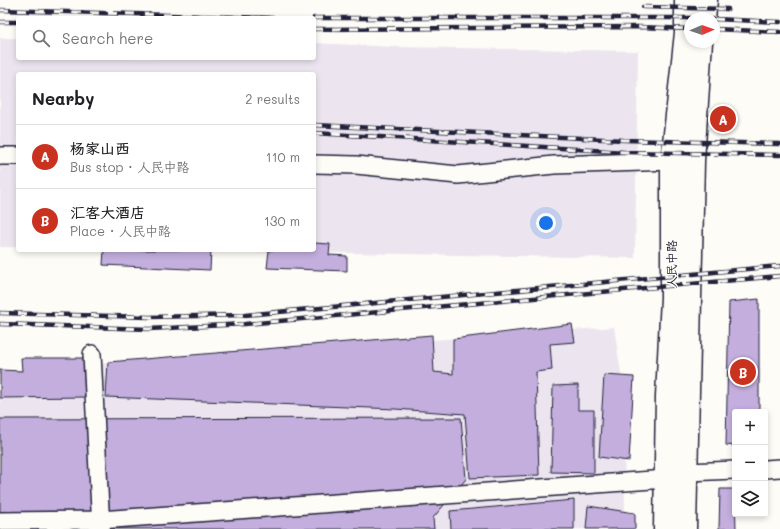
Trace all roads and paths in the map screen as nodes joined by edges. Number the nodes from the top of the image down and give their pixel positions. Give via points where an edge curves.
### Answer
1 (682, 0) edge
2 (686, 0) edge
3 (701, 0) edge
4 (706, 0) edge
5 (686, 12) edge
6 (689, 12) edge
7 (702, 12) edge
8 (704, 12) edge
9 (692, 48) edge
10 (694, 48) edge
11 (0, 156) edge
12 (16, 156) edge
13 (672, 161) junction
14 (316, 164) edge
15 (92, 354) dead end
16 (780, 468) edge
17 (768, 469) edge
18 (732, 470) edge
19 (687, 472) junction
20 (666, 479) junction
21 (0, 520) edge
22 (101, 525) edge
23 (665, 529) edge
24 (685, 529) edge

1 - 5 main road
2 - 6 main road, 人民中路
3 - 7 main road
4 - 8 main road
9 - 13 main road, 人民中路
10 - 19 main road, 人民中路
11 - 12 street
13 - 14 street via 554,165 458,175 356,165
13 - 20 main road, 人民中路 via 672,298
15 - 22 street
16 - 17 street
18 - 19 street
19 - 24 main road, 人民中路
20 - 22 street
20 - 23 main road, 人民中路
21 - 22 street

